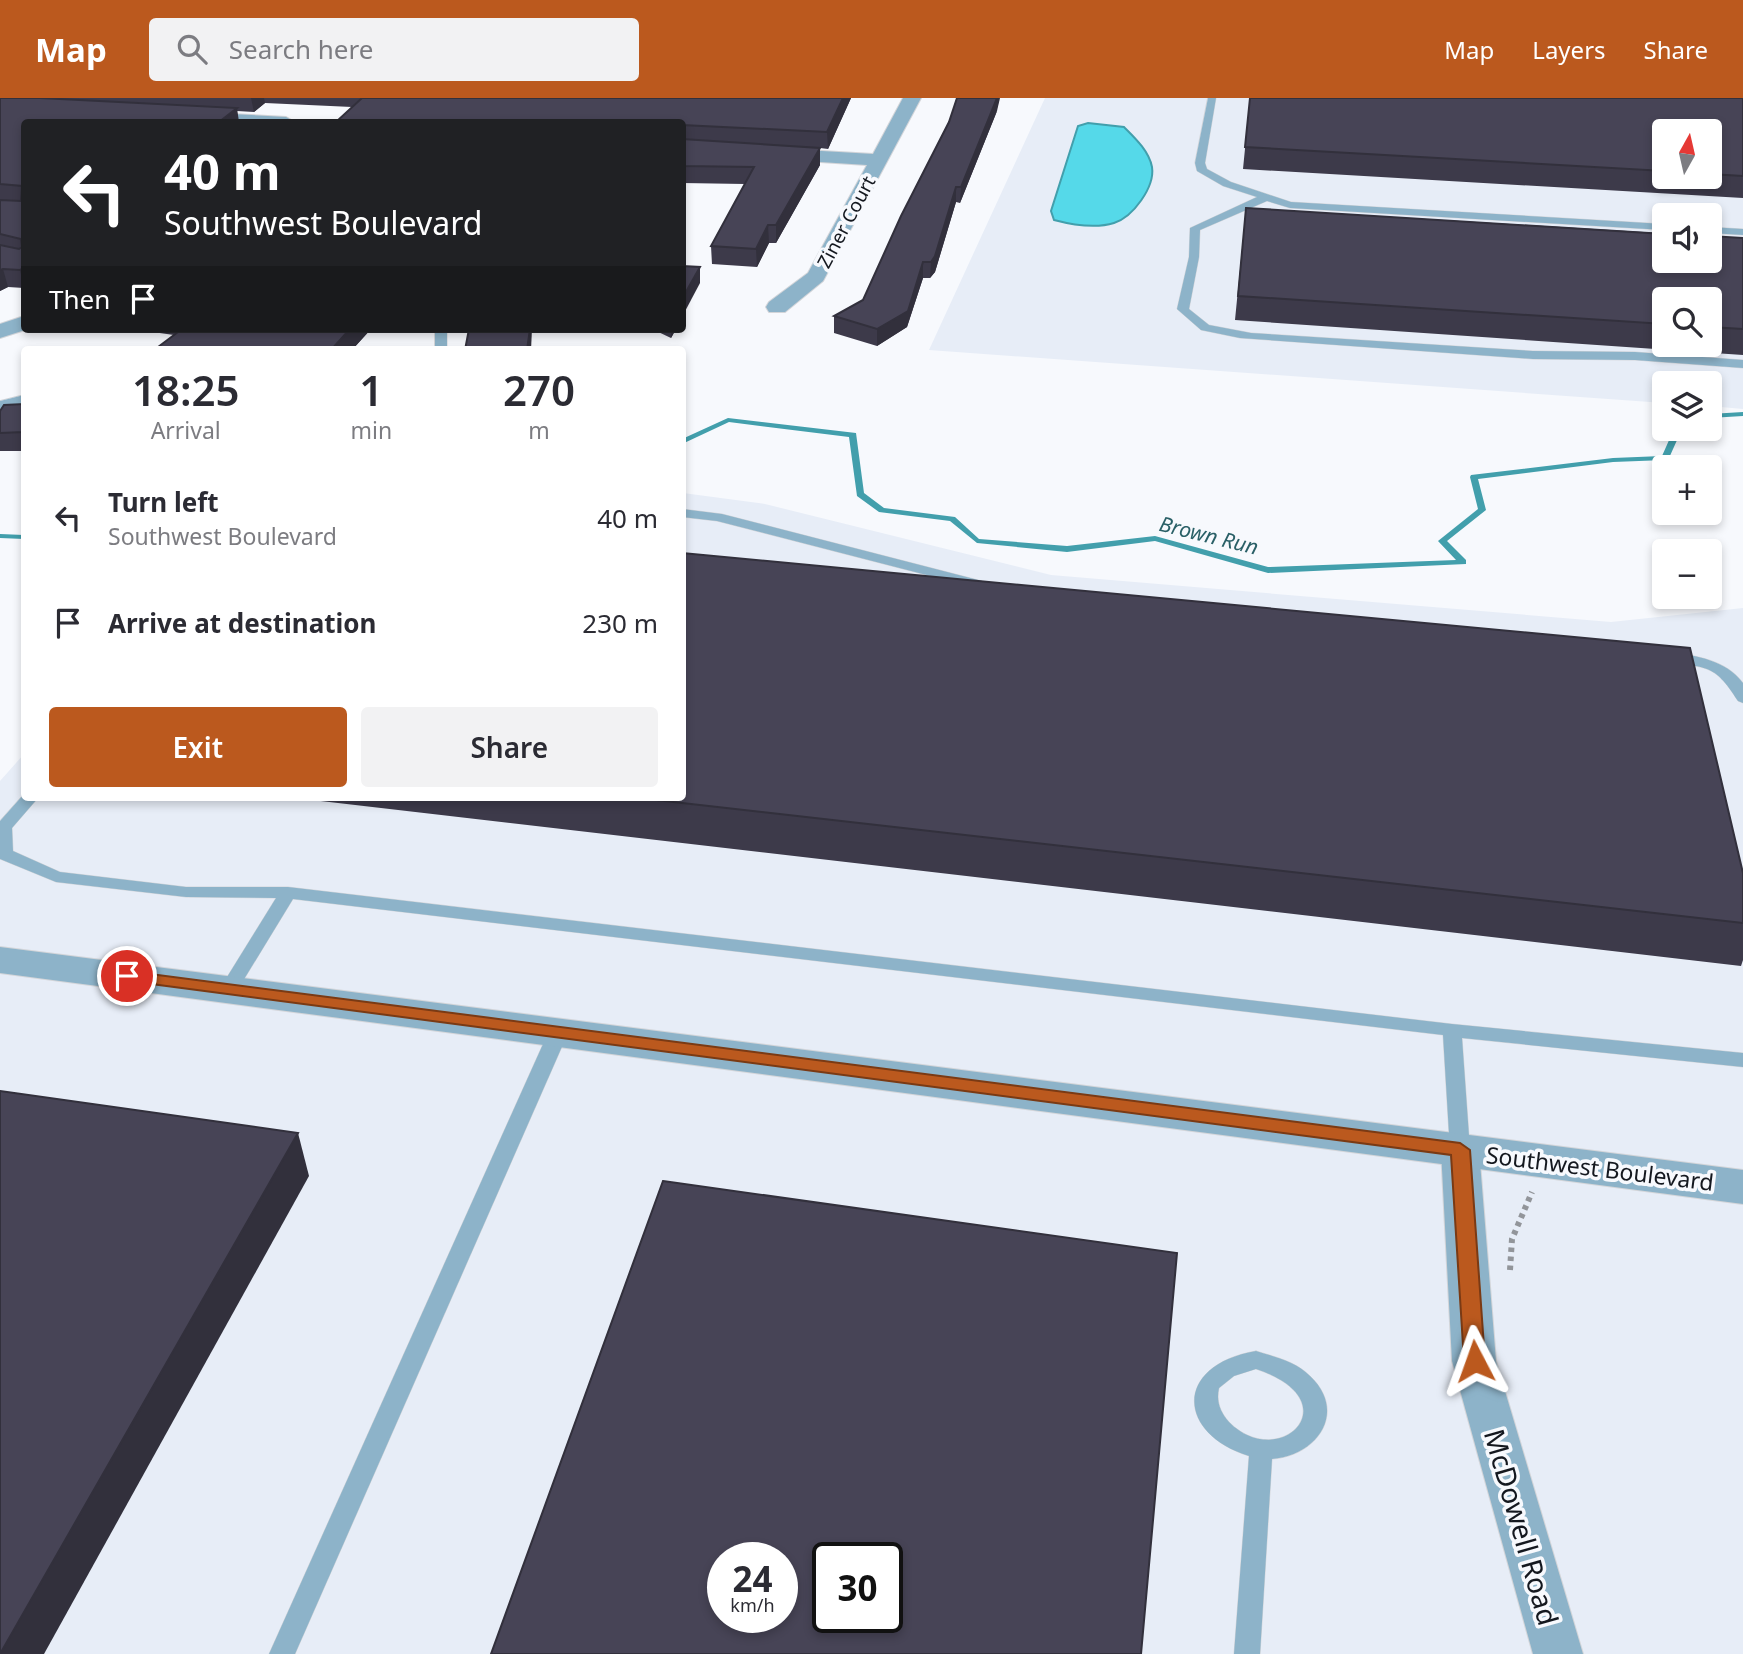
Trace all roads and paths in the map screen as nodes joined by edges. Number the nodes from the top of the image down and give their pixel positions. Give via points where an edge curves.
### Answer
1 (912, 98) edge
2 (1212, 98) edge
3 (177, 116) edge
4 (232, 119) edge
5 (686, 148) edge
6 (880, 160) junction
7 (1267, 197) junction
8 (1652, 226) edge
9 (1722, 231) edge
10 (1743, 232) edge
11 (777, 307) dead end
12 (21, 324) edge
13 (0, 331) edge
14 (1743, 364) edge
15 (21, 401) edge
16 (0, 405) edge
17 (686, 513) edge
18 (999, 588) edge
19 (1651, 655) edge
20 (1743, 698) edge
21 (27, 801) edge
22 (288, 893) junction
23 (0, 960) edge
24 (228, 990) junction
25 (1452, 1030) junction
26 (558, 1033) junction
27 (1743, 1060) edge
28 (1460, 1150) junction
29 (1743, 1186) edge
30 (1533, 1188) dead end
31 (1510, 1276) dead end
32 (1261, 1449) junction
33 (282, 1654) edge
34 (1247, 1654) edge
35 (1558, 1654) edge

1 - 6 street, Ziner Court
2 - 7 lane via 1202,171
3 - 4 street
5 - 6 street
6 - 11 street, Ziner Court via 817,277
7 - 8 lane via 1290,205
7 - 14 lane via 1195,228 1183,309 1195,324 1251,336
9 - 10 lane
12 - 13 street
15 - 16 lane
17 - 18 lane via 718,517
19 - 20 lane via 1693,659 1722,669
21 - 22 lane via 4,828 4,855 56,877 187,892
22 - 24 lane
22 - 25 lane
23 - 24 street, Southwest Boulevard
24 - 26 street, Southwest Boulevard
25 - 27 lane
25 - 28 lane
26 - 28 street, Southwest Boulevard
26 - 33 lane
28 - 29 street, Southwest Boulevard
28 - 35 street, McDowell Road via 1475,1361
30 - 31 path via 1512,1239
32 - 32 lane via 1279,1450 1308,1435 1317,1409 1304,1382 1290,1371 1256,1360 1239,1362 1212,1378 1206,1407 1226,1435
32 - 34 lane

